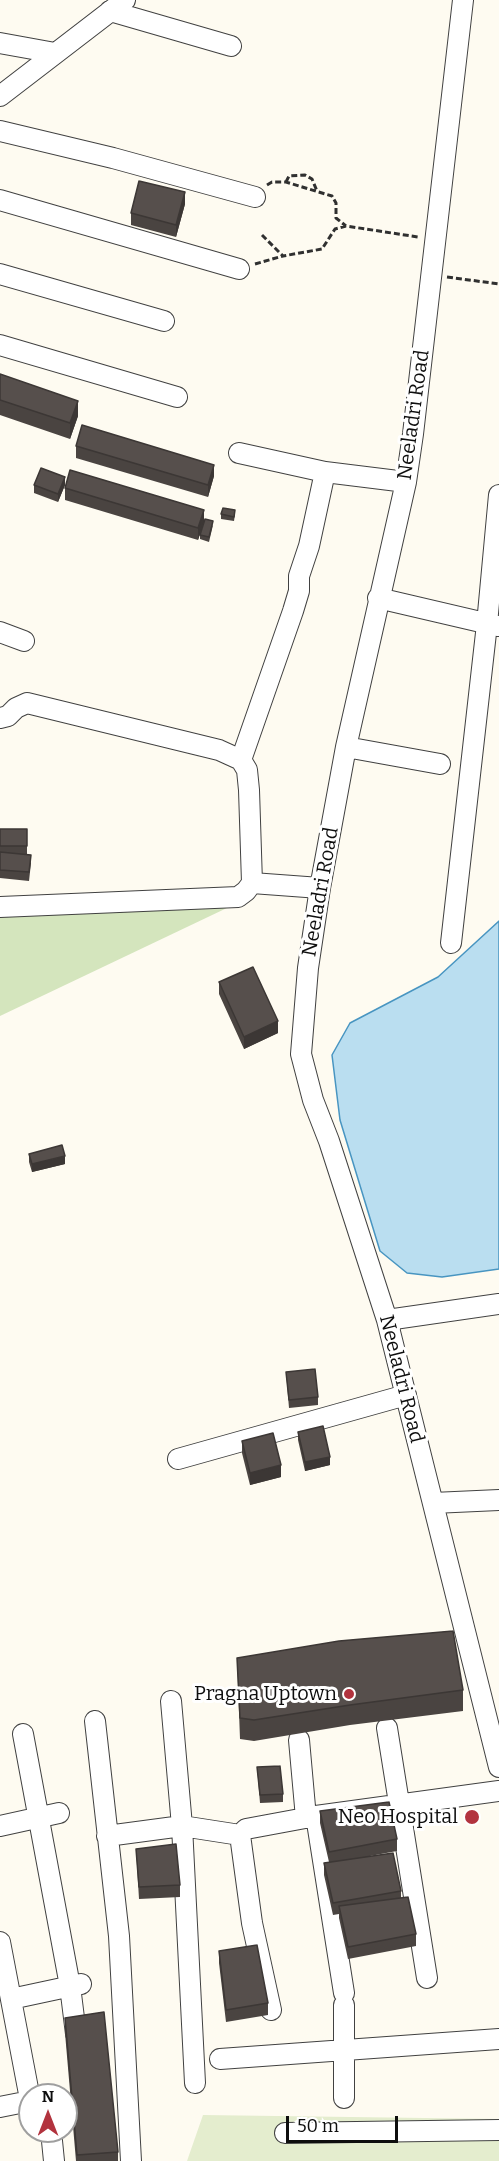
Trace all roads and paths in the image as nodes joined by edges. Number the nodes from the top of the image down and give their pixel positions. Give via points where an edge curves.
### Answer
1 (463, 0) edge
2 (118, 6) edge
3 (0, 43) edge
4 (231, 46) dead end
5 (55, 53) junction
6 (0, 96) edge
7 (0, 131) edge
8 (286, 182) junction
9 (317, 191) junction
10 (255, 197) joint
11 (0, 200) edge
12 (346, 226) junction
13 (262, 235) dead end
14 (435, 242) junction
15 (283, 256) junction
16 (239, 269) joint
17 (0, 274) edge
18 (432, 274) junction
19 (499, 285) edge
20 (164, 321) dead end
21 (0, 345) edge
22 (177, 397) dead end
23 (239, 453) dead end
24 (325, 472) junction
25 (406, 482) junction
26 (499, 495) edge
27 (378, 598) junction
28 (493, 625) edge
29 (0, 632) edge
30 (24, 641) dead end
31 (0, 718) edge
32 (346, 747) junction
33 (241, 760) junction
34 (440, 764) dead end
35 (252, 883) junction
36 (320, 888) junction
37 (0, 908) edge
38 (451, 943) dead end
39 (499, 1304) edge
40 (387, 1320) junction
41 (406, 1395) junction
42 (178, 1459) dead end
43 (499, 1500) edge
44 (433, 1503) junction
45 (171, 1701) dead end
46 (95, 1720) dead end
47 (387, 1728) dead end
48 (23, 1734) dead end
49 (299, 1740) dead end
50 (499, 1767) edge
51 (499, 1791) edge
52 (400, 1805) junction
53 (59, 1813) dead end
54 (311, 1817) junction
55 (39, 1818) junction
56 (0, 1826) edge
57 (182, 1826) junction
58 (240, 1835) junction
59 (107, 1836) junction
60 (0, 1942) edge
61 (427, 1978) dead end
62 (75, 1985) junction
63 (11, 1999) junction
64 (271, 2010) dead end
65 (76, 2034) edge
66 (499, 2039) edge
67 (344, 2050) junction
68 (220, 2059) dead end
69 (27, 2083) edge
70 (195, 2083) dead end
71 (344, 2098) dead end
72 (18, 2103) edge
73 (0, 2107) edge
74 (499, 2130) edge
75 (285, 2133) dead end
76 (52, 2143) edge
77 (54, 2161) edge
78 (131, 2161) edge

1 - 14 street, Neeladri Road
2 - 4 street
2 - 5 street
3 - 5 street
5 - 6 street
7 - 10 street
8 - 9 path
8 - 9 path via 289,176 305,175 312,179
8 - 10 path via 272,182
9 - 12 path via 332,196 336,218
11 - 16 street
12 - 14 path via 414,235
12 - 15 path via 335,229 322,249
13 - 15 path
14 - 18 street, Neeladri Road
15 - 16 path
17 - 20 street
18 - 19 path
18 - 25 street, Neeladri Road
21 - 22 street
23 - 24 street
24 - 25 street
24 - 33 street via 299,576 299,591
25 - 27 street, Neeladri Road
26 - 28 street
27 - 28 street
27 - 32 street, Neeladri Road
28 - 38 street
29 - 30 street
31 - 33 street via 27,703 219,750
32 - 34 street
32 - 36 street, Neeladri Road
33 - 35 street via 247,770 249,790
35 - 36 street
35 - 37 street via 238,897
36 - 40 street, Neeladri Road via 301,1054
39 - 40 street
40 - 41 street, Neeladri Road
41 - 42 street
41 - 44 street, Neeladri Road
43 - 44 street
44 - 50 street, Neeladri Road
45 - 57 street
46 - 59 street
47 - 52 street
48 - 55 street
49 - 54 street
51 - 52 street
52 - 54 street
52 - 61 street
53 - 55 street
54 - 58 street via 246,1829
54 - 67 street via 344,1999
55 - 56 street
55 - 62 street
57 - 58 street
57 - 59 street
57 - 70 street
58 - 64 street via 252,1923
59 - 78 street via 118,1936
60 - 63 street
62 - 63 street
62 - 65 street
63 - 69 street
66 - 67 street
67 - 68 street
67 - 71 street
72 - 73 street
74 - 75 street
76 - 77 street

